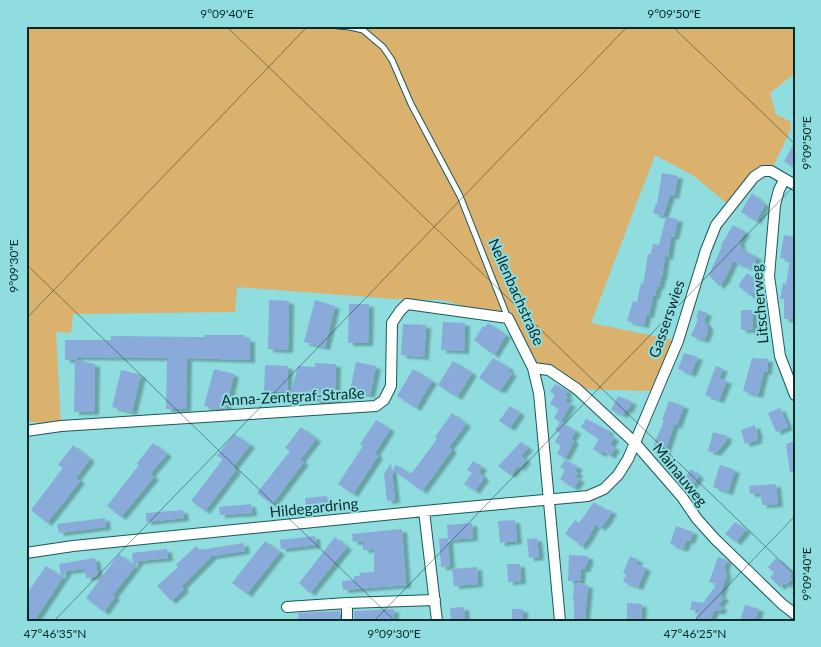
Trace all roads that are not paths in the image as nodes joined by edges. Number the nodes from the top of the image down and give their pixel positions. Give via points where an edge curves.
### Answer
1 (338, 26) edge
2 (784, 180) junction
3 (795, 185) edge
4 (508, 318) junction
5 (533, 368) junction
6 (795, 394) edge
7 (26, 431) edge
8 (635, 443) junction
9 (604, 489) joint
10 (549, 501) junction
11 (424, 511) junction
12 (26, 553) edge
13 (435, 600) junction
14 (347, 603) junction
15 (287, 607) dead end
16 (795, 614) edge
17 (347, 621) edge
18 (437, 621) edge
19 (560, 621) edge

1 - 4 lane, Nellenbachstraße via 363,30 383,47 392,60 411,104 460,196
2 - 3 street
2 - 6 street, Litscherweg via 775,205 770,276 780,356
2 - 8 street, Gasserswies via 771,171 763,171 754,177 716,225 678,341
4 - 5 street, Nellenbachstraße
4 - 7 street, Anna-Zentgraf-Straße via 407,304 392,323 391,386 384,400 376,406
5 - 8 street, Mainauweg via 549,370 577,389
5 - 10 street, Nellenbachstraße via 539,393
8 - 9 street, Gasserswies via 618,475
8 - 16 street, Mainauweg via 715,539
9 - 10 street, Hildegardring via 588,496
10 - 11 street, Hildegardring
10 - 19 street, Nellenbachstraße
11 - 12 street, Hildegardring
11 - 13 street
13 - 14 street
13 - 18 street
14 - 15 street
14 - 17 street

